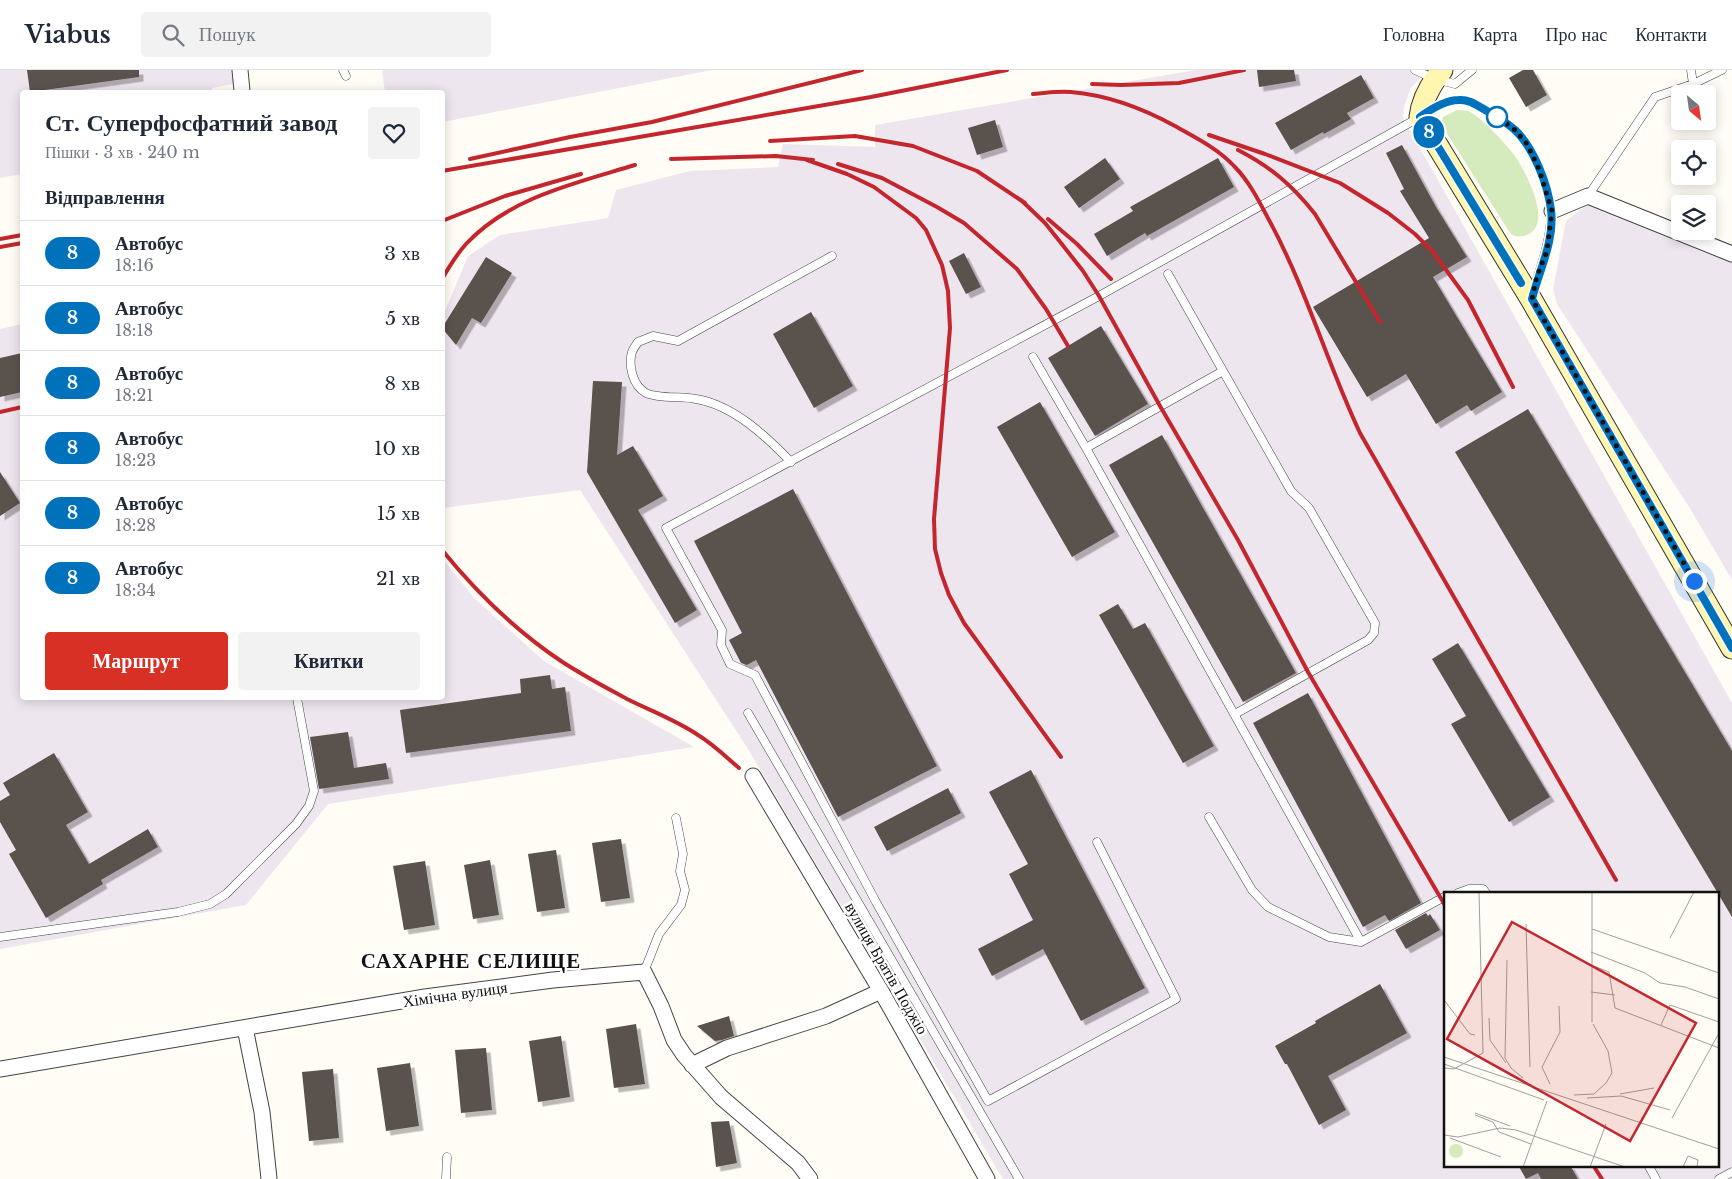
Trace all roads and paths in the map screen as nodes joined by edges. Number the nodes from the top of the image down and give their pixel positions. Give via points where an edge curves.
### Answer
1 (240, 70) edge
2 (1472, 70) edge
3 (1691, 70) edge
4 (1722, 70) edge
5 (1426, 72) edge
6 (1693, 84) junction
7 (242, 90) edge
8 (1420, 117) junction
9 (1588, 196) junction
10 (1552, 211) junction
11 (1732, 254) edge
12 (832, 256) dead end
13 (1168, 274) dead end
14 (1532, 299) junction
15 (1033, 357) dead end
16 (1223, 371) junction
17 (1086, 448) junction
18 (791, 462) junction
19 (1732, 648) edge
20 (297, 700) edge
21 (748, 713) dead end
22 (1235, 714) junction
23 (753, 776) dead end
24 (1209, 817) dead end
25 (676, 818) dead end
26 (1097, 842) dead end
27 (1461, 892) edge
28 (1486, 892) edge
29 (1444, 897) edge
30 (0, 938) edge
31 (1361, 942) junction
32 (644, 972) junction
33 (881, 992) junction
34 (246, 1028) junction
35 (692, 1065) junction
36 (0, 1068) edge
37 (447, 1157) dead end
38 (1649, 1166) edge
39 (1732, 1172) edge
40 (269, 1179) edge
41 (446, 1179) edge
42 (810, 1179) edge
43 (987, 1179) edge
44 (1019, 1179) edge
45 (1656, 1179) edge
46 (1720, 1179) edge

1 - 7 street
2 - 5 lane via 1455,84
3 - 6 lane
4 - 6 lane
5 - 8 main road
6 - 9 lane via 1655,98
8 - 10 lane via 1438,106 1458,100 1471,102 1495,115 1527,144 1539,169
8 - 14 main road
8 - 18 lane via 1108,291
9 - 10 street
9 - 11 street
10 - 14 lane via 1547,251
12 - 18 lane via 678,341 654,336 638,342 632,352 635,382 646,393 717,404 760,432
13 - 16 lane
14 - 19 main road
15 - 17 lane
16 - 17 lane
16 - 22 lane via 1292,490 1309,508 1375,623 1374,632 1368,640
17 - 22 lane
18 - 26 lane via 666,528 722,630 721,645 730,664 755,676 876,902 988,1101 1176,999
20 - 30 lane via 314,791 309,806 296,824 226,894 210,904 178,912
21 - 44 lane
22 - 31 lane
23 - 33 street, вулиця Братів Поджіо
24 - 31 lane via 1252,890 1268,907 1329,937
25 - 32 lane via 683,854 680,871 685,890 681,905 659,934
27 - 28 lane via 1484,889
29 - 31 lane
32 - 34 street, Хімічна вулиця via 553,980 425,998
32 - 35 street via 674,1040
33 - 35 street via 826,1016 727,1048
33 - 43 street, вулиця Братів Поджіо
34 - 36 street, Хімічна вулиця
34 - 40 street via 262,1112
35 - 42 street via 721,1097 798,1163
37 - 41 lane
38 - 45 lane
39 - 46 lane

